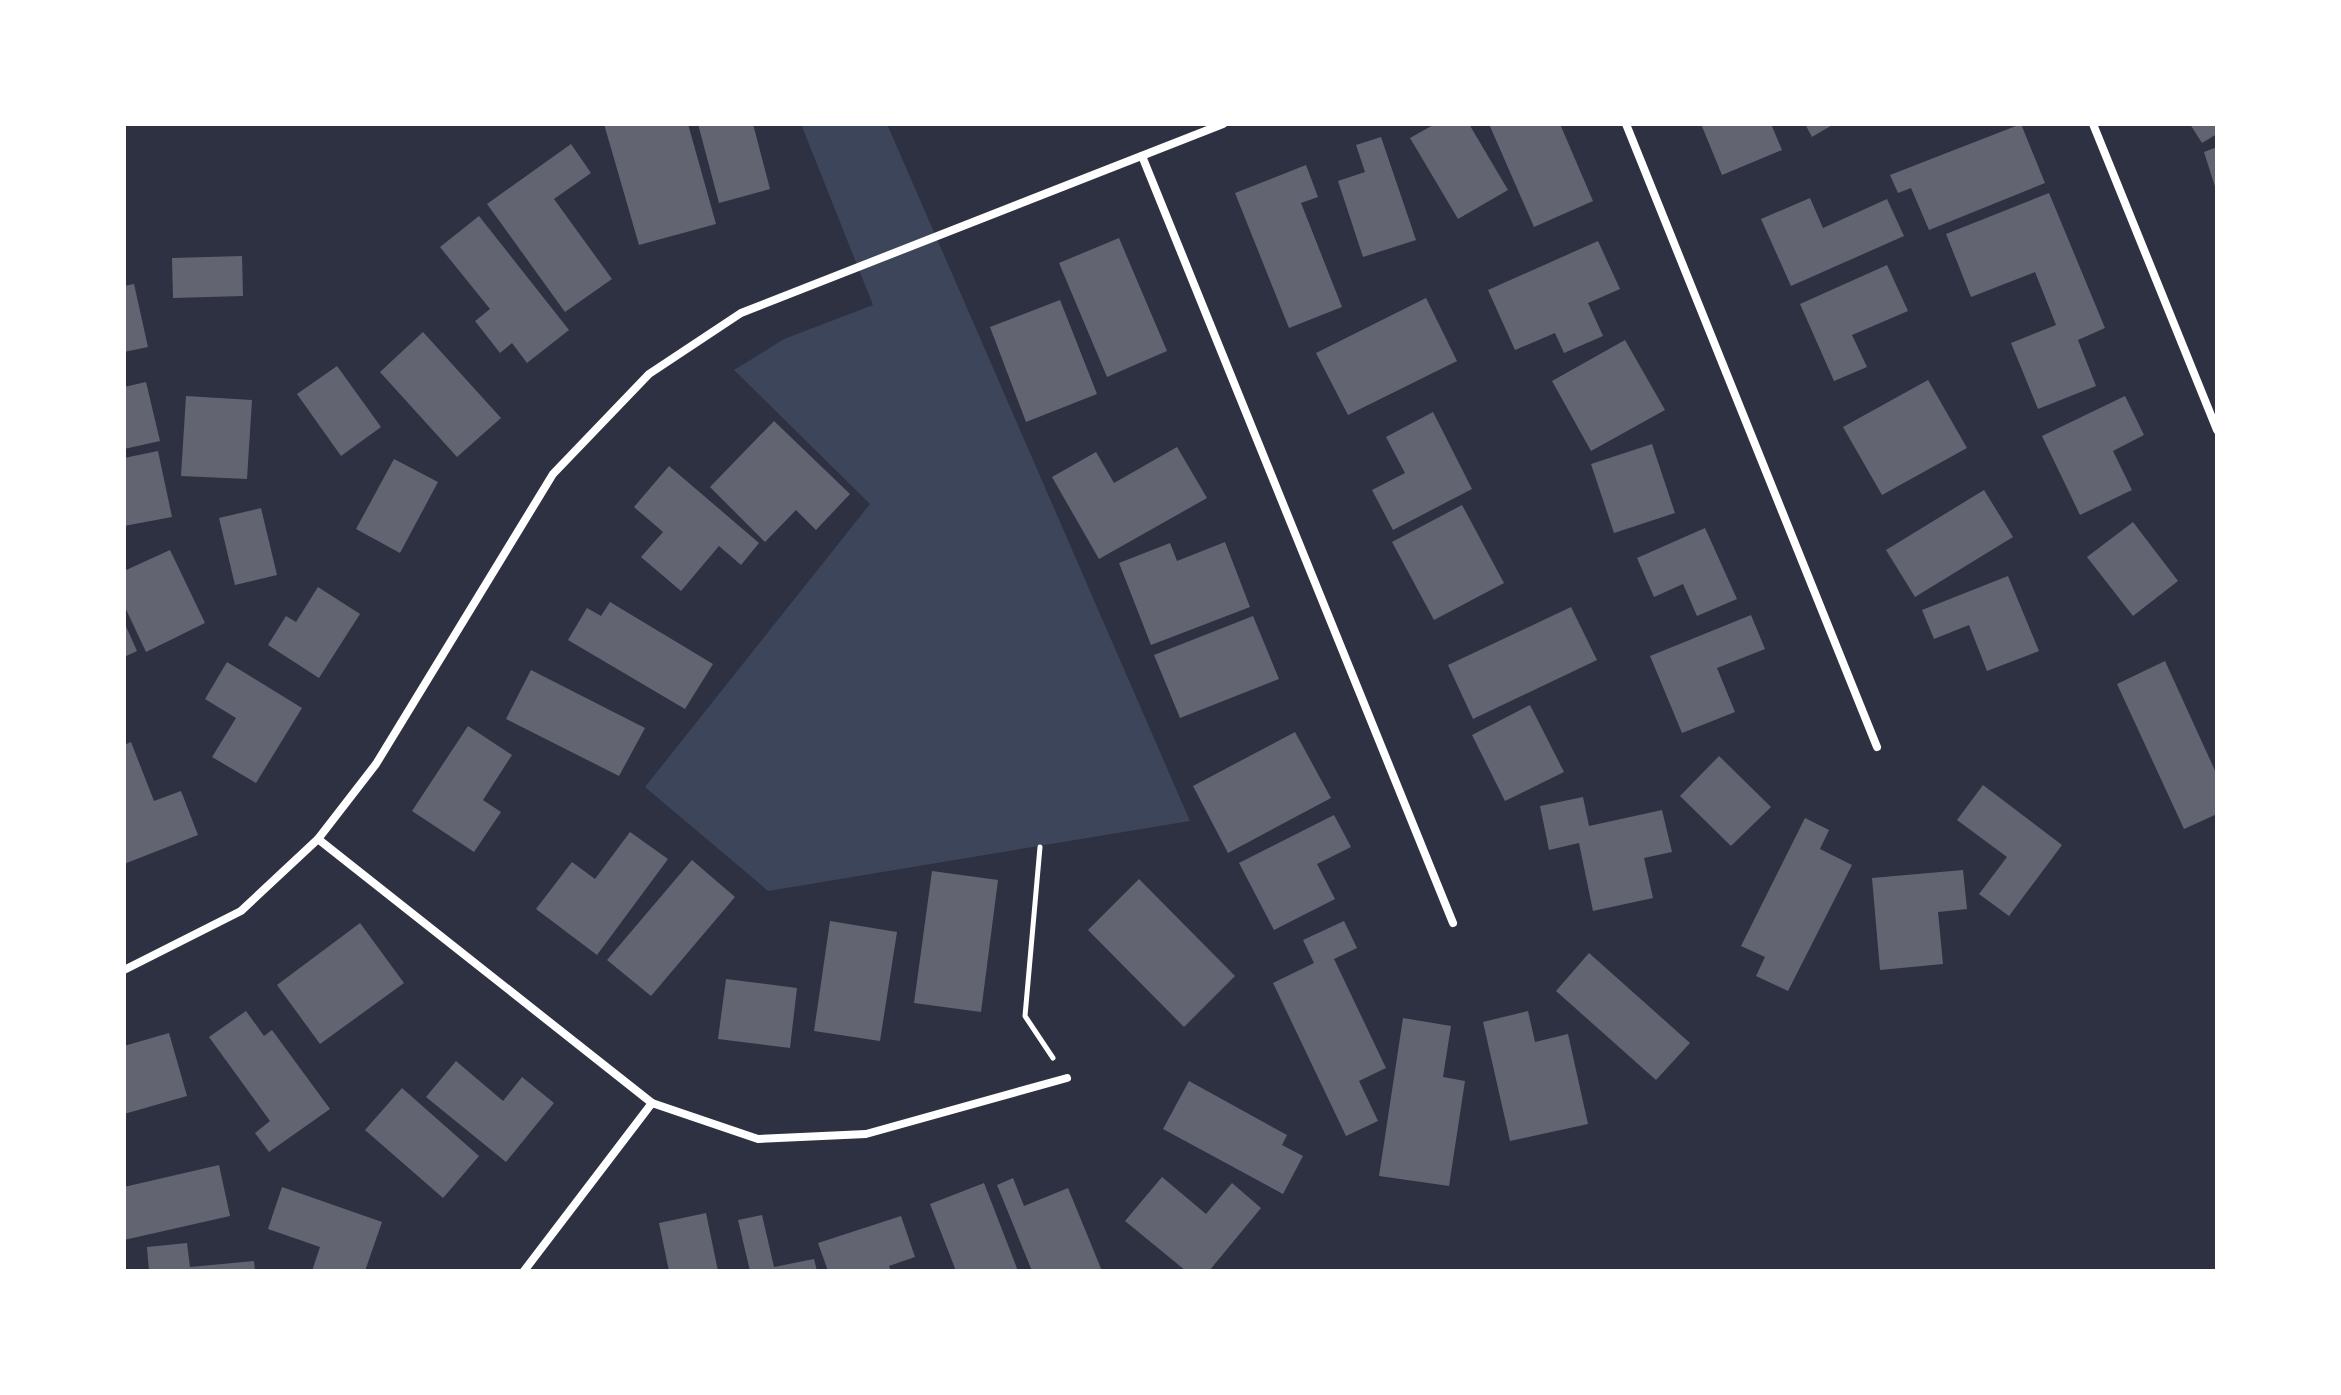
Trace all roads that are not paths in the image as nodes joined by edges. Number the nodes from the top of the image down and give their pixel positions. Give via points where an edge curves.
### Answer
1 (1223, 124) edge
2 (1626, 124) edge
3 (2093, 124) edge
4 (1142, 156) junction
5 (2217, 430) edge
6 (1877, 747) dead end
7 (318, 839) junction
8 (1453, 923) dead end
9 (124, 970) edge
10 (1067, 1078) road end
11 (652, 1103) junction
12 (524, 1271) edge

1 - 4 street
2 - 6 street
3 - 5 street
4 - 7 street via 741,313 649,374 553,474 376,764
4 - 8 street
7 - 9 street via 241,911
7 - 11 street
10 - 11 street via 866,1134 758,1139
11 - 12 street

